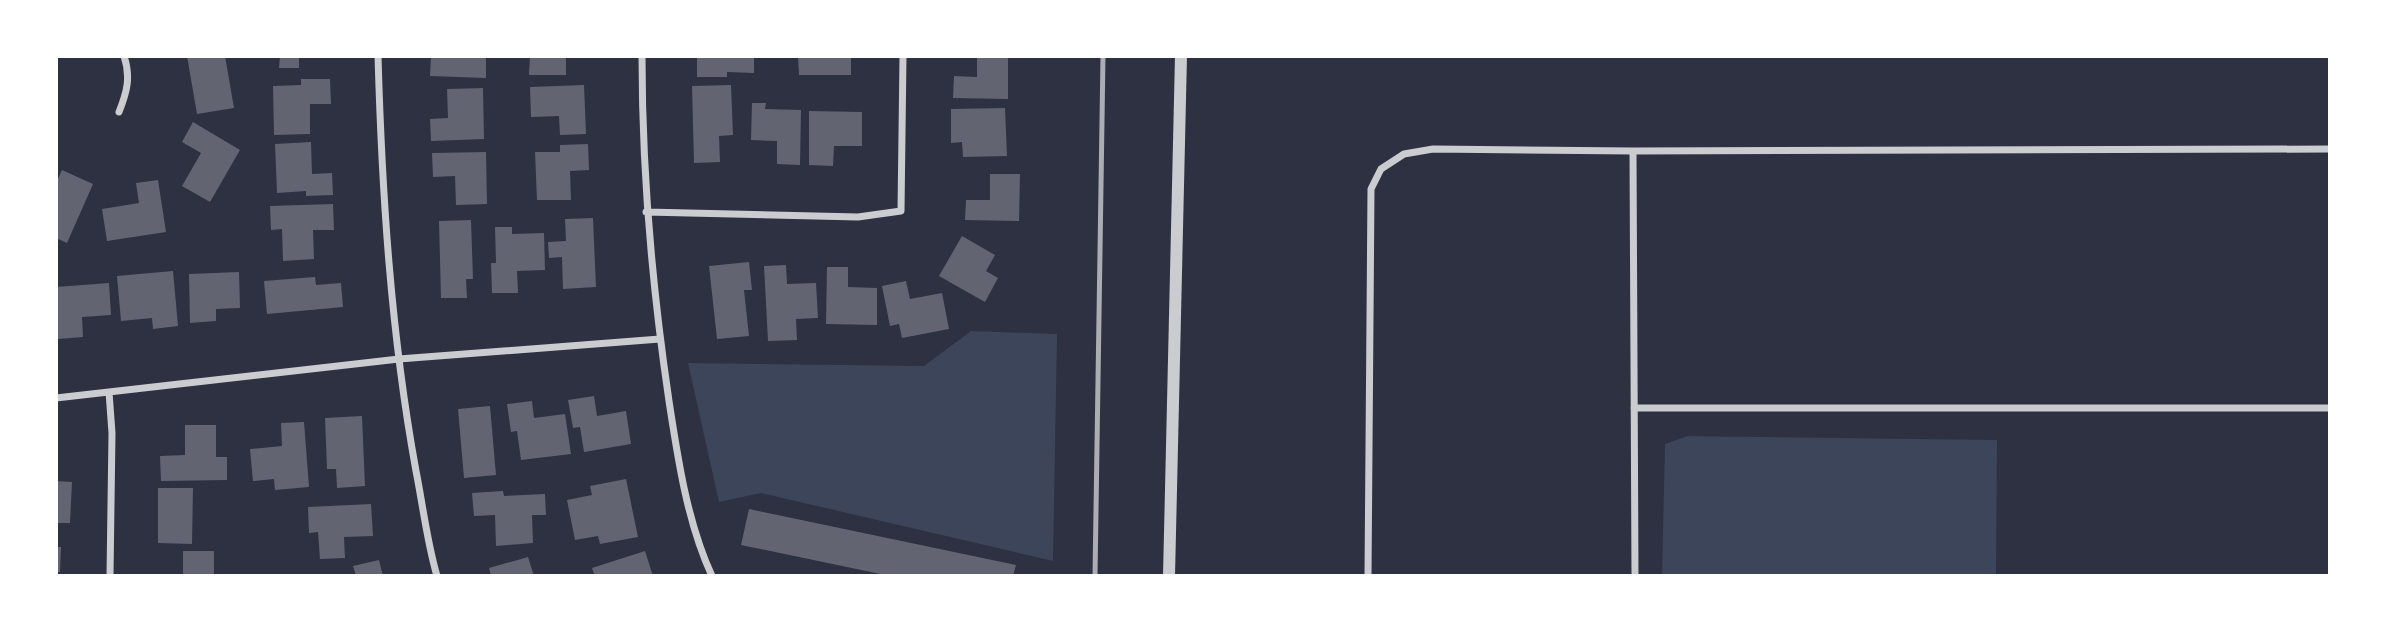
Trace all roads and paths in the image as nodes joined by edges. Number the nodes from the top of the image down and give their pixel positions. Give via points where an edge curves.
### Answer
1 (124, 56) edge
2 (378, 56) edge
3 (642, 56) edge
4 (903, 56) edge
5 (1181, 56) edge
6 (119, 112) dead end
7 (2330, 149) edge
8 (1633, 151) junction
9 (646, 212) junction
10 (660, 339) junction
11 (399, 359) junction
12 (109, 392) junction
13 (56, 398) edge
14 (1634, 408) junction
15 (2330, 408) edge
16 (110, 576) edge
17 (437, 576) edge
18 (712, 576) edge
19 (1170, 576) edge
20 (1368, 576) edge
21 (1635, 576) edge

1 - 6 street via 129,72
2 - 11 street via 381,163
3 - 9 street
4 - 9 street via 901,211 858,217
5 - 19 street
7 - 8 street
8 - 14 street
8 - 20 street via 1433,149 1404,154 1381,169 1371,189
9 - 10 street
10 - 11 street
10 - 18 street via 691,518
11 - 12 street
11 - 17 street
12 - 13 street
12 - 16 street
14 - 15 street
14 - 21 street

